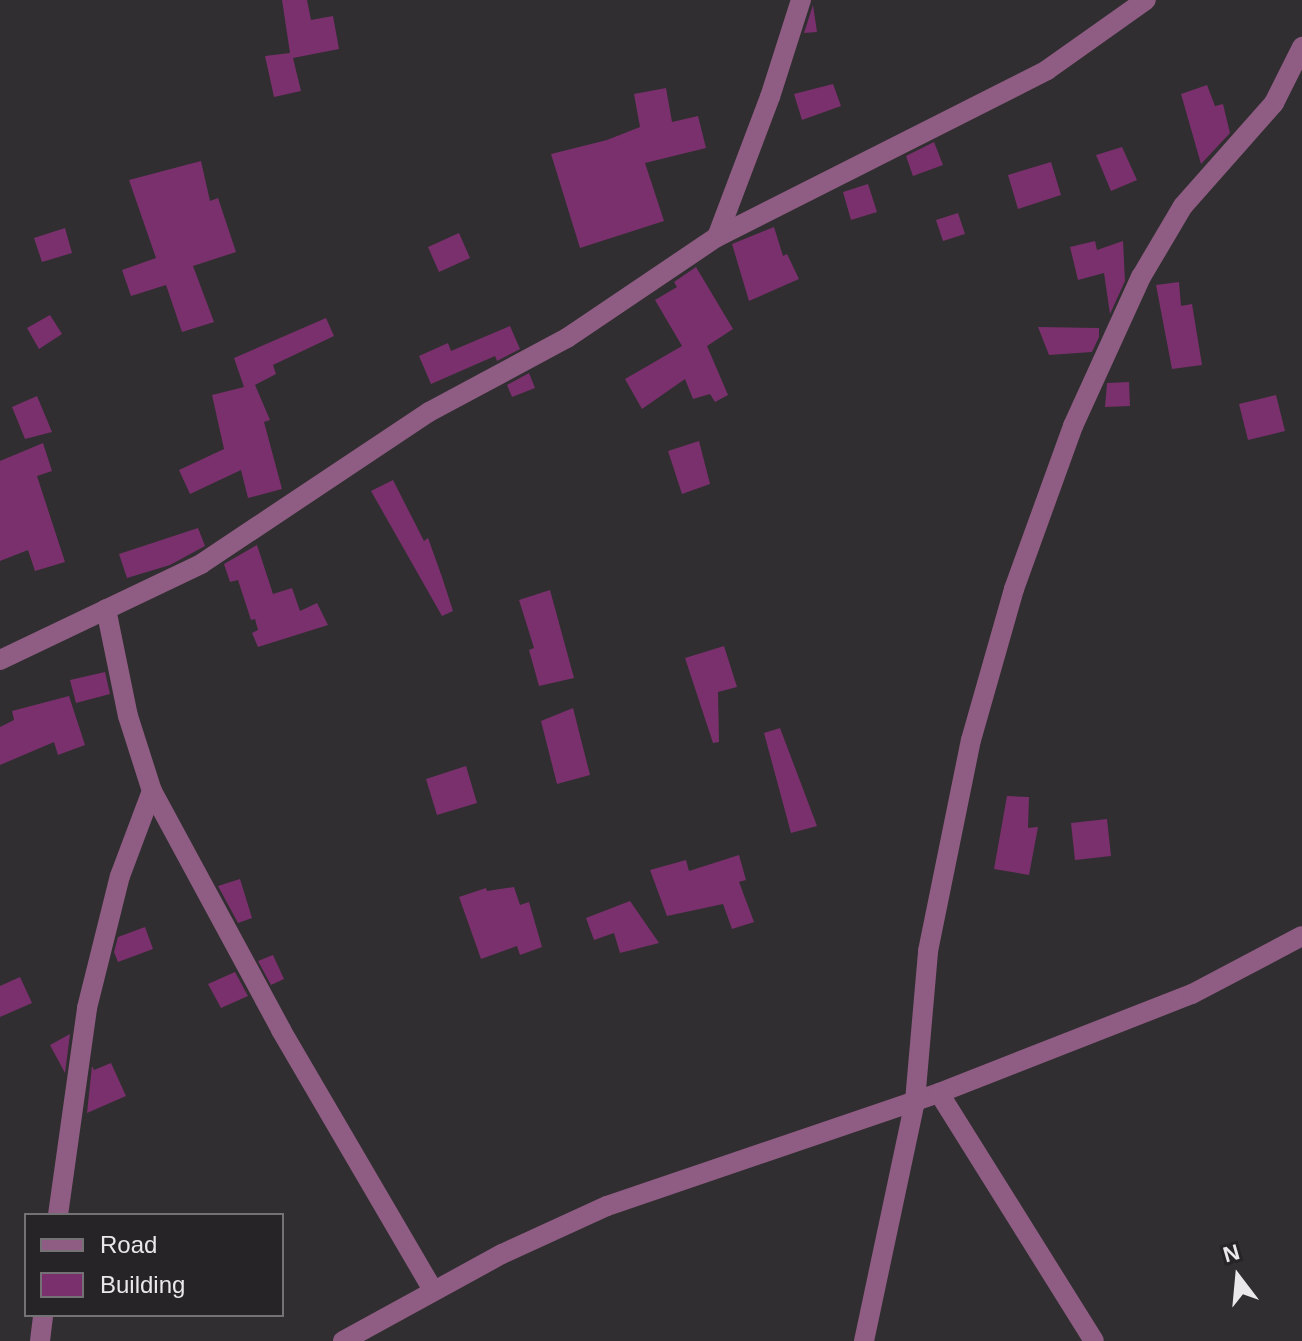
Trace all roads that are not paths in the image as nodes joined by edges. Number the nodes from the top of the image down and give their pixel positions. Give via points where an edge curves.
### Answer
1 (801, 0) edge
2 (1146, 0) edge
3 (1302, 47) edge
4 (717, 237) junction
5 (106, 609) junction
6 (0, 660) edge
7 (152, 791) junction
8 (1302, 936) edge
9 (939, 1093) junction
10 (915, 1101) junction
11 (58, 1213) edge
12 (433, 1290) junction
13 (43, 1317) edge
14 (40, 1341) edge
15 (343, 1341) edge
16 (864, 1341) edge
17 (1094, 1341) edge

1 - 4 street
2 - 4 street via 1047,70
3 - 10 street via 1274,103 1183,206 1141,277 1073,426 1014,589 971,740 928,951
4 - 5 street via 567,338 429,412 201,564
5 - 6 street
5 - 7 street via 128,716
7 - 11 street via 120,876 87,1008
7 - 12 street via 281,1030
8 - 9 street via 1192,994
9 - 10 street
9 - 17 street
10 - 12 street via 607,1206
10 - 16 street
12 - 15 street
13 - 14 street

